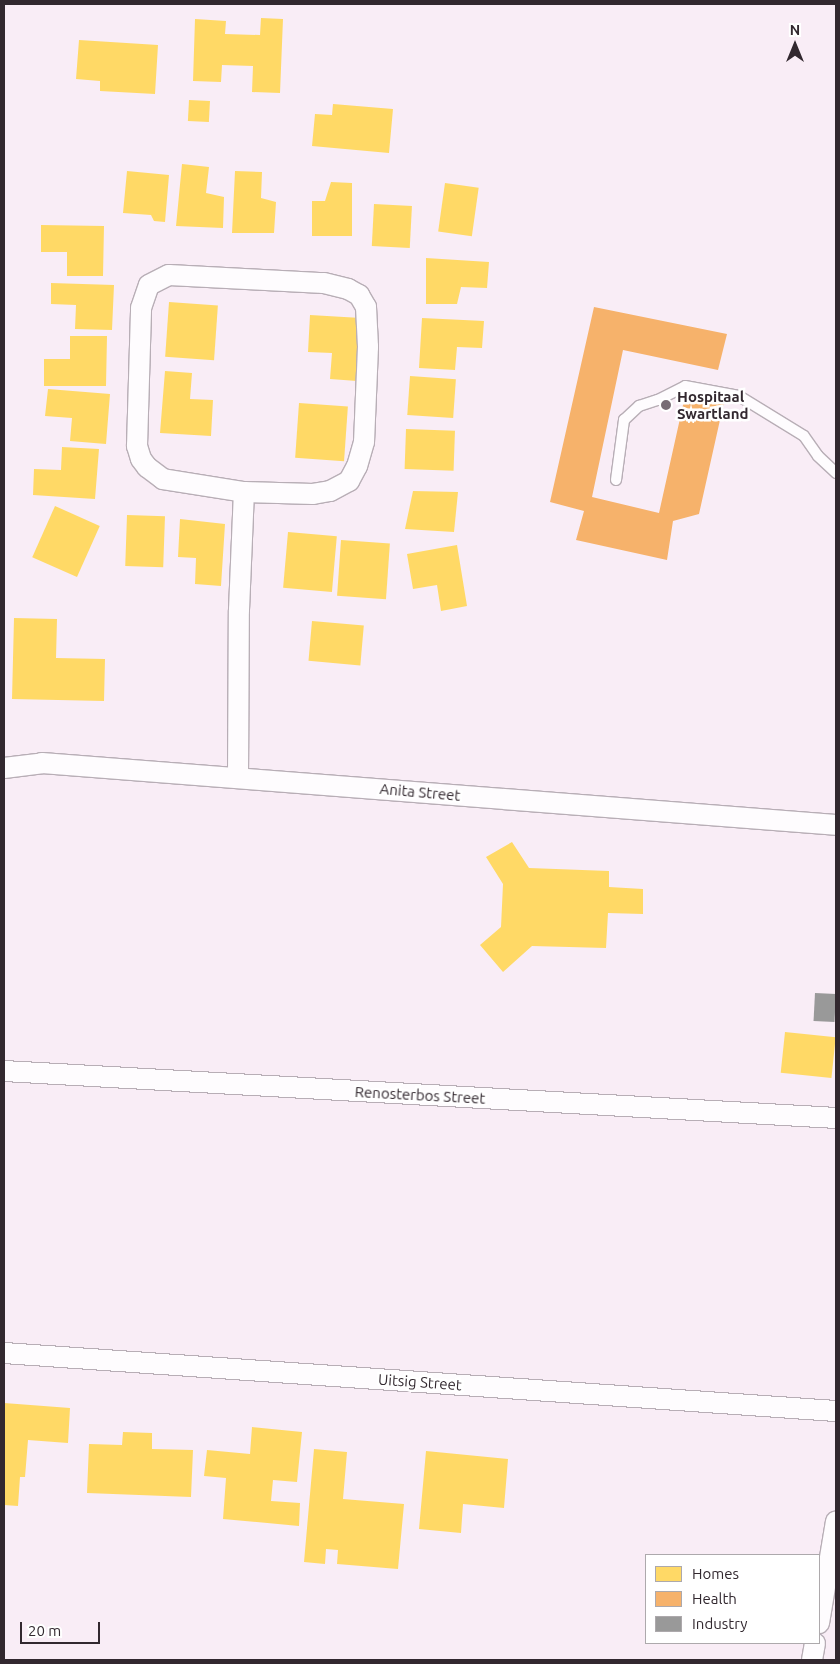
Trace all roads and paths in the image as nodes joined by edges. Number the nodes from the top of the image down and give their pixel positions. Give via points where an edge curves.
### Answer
1 (836, 473) edge
2 (616, 480) dead end
3 (244, 492) junction
4 (4, 768) edge
5 (238, 777) junction
6 (836, 825) edge
7 (4, 1071) edge
8 (836, 1118) edge
9 (4, 1353) edge
10 (836, 1411) edge
11 (836, 1521) edge
12 (820, 1617) edge
13 (815, 1644) edge
14 (812, 1660) edge

1 - 2 lane via 804,436 739,396 685,386 639,406 624,420
3 - 3 street via 163,479 141,458 136,446 141,308 149,285 155,280 169,275 324,283 359,295 366,307 368,347 364,442 349,480 330,491 313,494
3 - 5 street via 239,610
4 - 5 street, Anita Street via 42,763
5 - 6 street, Anita Street
7 - 8 street, Renosterbos Street
9 - 10 street, Uitsig Street
11 - 12 street
13 - 14 street

